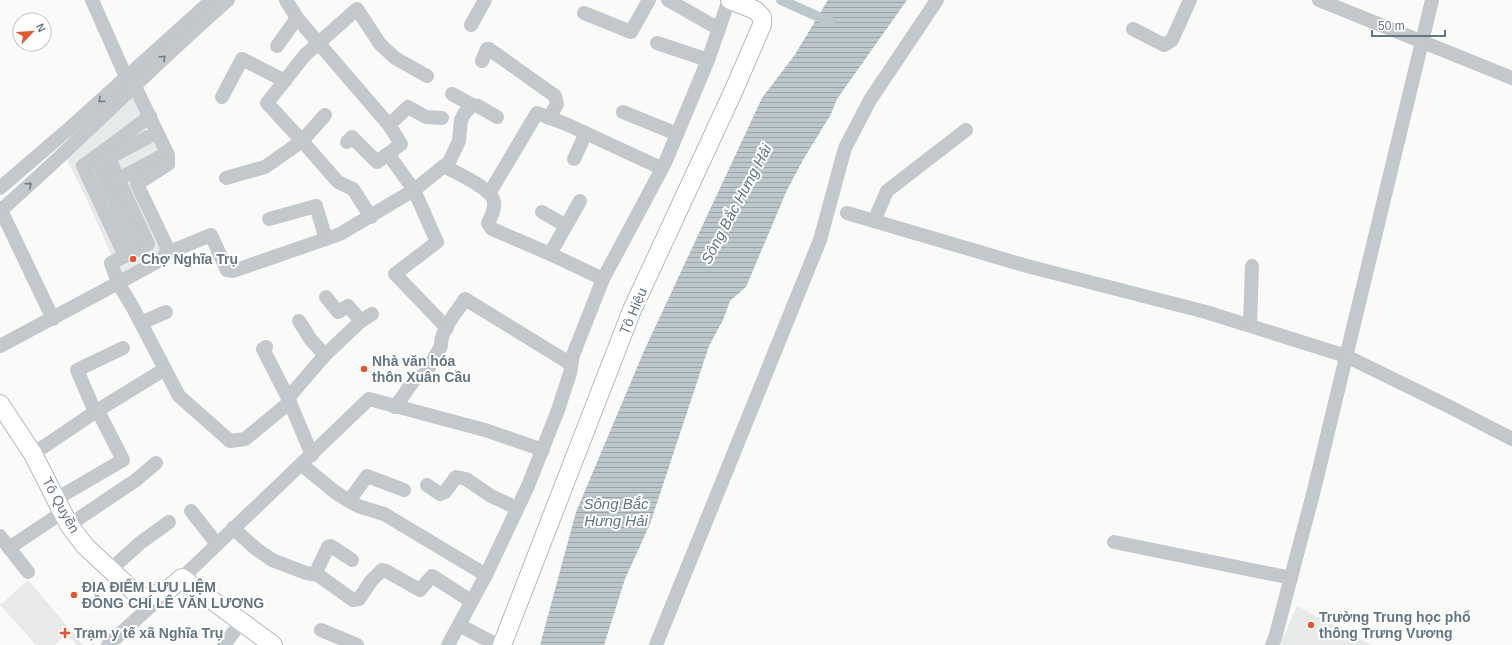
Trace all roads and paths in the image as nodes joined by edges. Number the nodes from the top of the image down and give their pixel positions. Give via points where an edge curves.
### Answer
1 (92, 0) edge
2 (212, 0) edge
3 (228, 0) edge
4 (286, 0) edge
5 (485, 0) edge
6 (649, 0) edge
7 (668, 0) edge
8 (729, 0) edge
9 (937, 0) edge
10 (1190, 0) edge
11 (1319, 0) edge
12 (1432, 0) edge
13 (361, 4) edge
14 (584, 13) dead end
15 (298, 18) junction
16 (471, 25) dead end
17 (720, 29) junction
18 (1133, 29) dead end
19 (1422, 42) junction
20 (318, 43) junction
21 (657, 43) dead end
22 (276, 46) dead end
23 (708, 60) junction
24 (482, 61) dead end
25 (427, 76) dead end
26 (1512, 78) edge
27 (130, 79) junction
28 (284, 81) junction
29 (452, 94) dead end
30 (222, 97) dead end
31 (472, 105) junction
32 (623, 112) dead end
33 (325, 115) dead end
34 (150, 116) junction
35 (496, 117) dead end
36 (442, 118) dead end
37 (549, 118) junction
38 (389, 125) junction
39 (966, 130) dead end
40 (586, 133) junction
41 (677, 134) junction
42 (148, 137) dead end
43 (302, 141) junction
44 (347, 142) dead end
45 (110, 152) junction
46 (388, 154) junction
47 (160, 157) dead end
48 (574, 159) dead end
49 (444, 166) junction
50 (661, 168) junction
51 (226, 178) dead end
52 (0, 188) edge
53 (414, 190) junction
54 (114, 192) junction
55 (490, 192) junction
56 (580, 201) dead end
57 (0, 209) edge
58 (542, 212) dead end
59 (847, 214) dead end
60 (371, 217) junction
61 (122, 218) junction
62 (269, 219) dead end
63 (874, 221) junction
64 (565, 225) junction
65 (130, 234) junction
66 (326, 239) junction
67 (131, 253) junction
68 (167, 254) junction
69 (550, 254) junction
70 (1252, 266) dead end
71 (603, 279) junction
72 (118, 283) junction
73 (326, 297) dead end
74 (166, 312) dead end
75 (53, 319) junction
76 (299, 321) dead end
77 (141, 323) junction
78 (1250, 325) junction
79 (447, 328) junction
80 (0, 346) edge
81 (266, 347) dead end
82 (123, 348) dead end
83 (325, 355) junction
84 (1346, 356) junction
85 (571, 364) junction
86 (164, 369) junction
87 (289, 400) junction
88 (0, 404) edge
89 (395, 407) junction
90 (96, 411) junction
91 (1512, 439) edge
92 (544, 450) junction
93 (33, 454) junction
94 (307, 460) junction
95 (156, 463) dead end
96 (427, 485) dead end
97 (404, 490) dead end
98 (349, 501) junction
99 (517, 508) junction
100 (191, 511) dead end
101 (63, 512) junction
102 (170, 522) dead end
103 (233, 528) junction
104 (0, 536) edge
105 (1114, 542) dead end
106 (217, 544) junction
107 (9, 548) junction
108 (352, 560) dead end
109 (110, 570) junction
110 (28, 572) dead end
111 (315, 574) junction
112 (486, 575) junction
113 (182, 578) junction
114 (1291, 578) junction
115 (471, 601) junction
116 (146, 604) junction
117 (241, 622) junction
118 (459, 625) junction
119 (321, 630) dead end
120 (108, 645) edge
121 (224, 645) edge
122 (273, 645) edge
123 (357, 645) edge
124 (448, 645) edge
125 (497, 645) edge
126 (502, 645) edge
127 (656, 645) edge
128 (1272, 645) edge

1 - 27 street
2 - 27 street
27 -> 3 street via 178,43
4 - 15 street
5 - 16 street
6 - 14 street via 631,32
7 - 17 street
8 - 17 street
8 - 126 main road, Tô Hiệu via 755,10 762,17 762,25 734,92 632,310
9 - 127 street via 870,100 845,148 820,240
10 - 18 street via 1168,44 1164,45
11 - 19 street
12 - 19 street
13 - 20 street
13 - 25 street via 380,44 395,58
15 - 20 street
15 - 22 street
17 - 23 street
19 - 26 street
19 - 84 street
20 - 28 street
20 - 38 street
21 - 23 street
23 - 41 street
24 - 37 street via 489,49 555,96 557,104
27 - 34 street
27 -> 52 street
57 -> 27 street
28 - 30 street via 237,57
28 - 43 street via 267,103
29 - 31 street
31 - 35 street
31 - 49 street via 461,120 459,142
32 - 41 street
33 - 43 street
34 - 45 street
34 - 54 street via 168,155 168,164
36 - 38 street via 426,117 408,107
37 - 40 street
37 - 55 street via 537,114
38 - 46 street via 401,144
39 - 63 street via 887,191
40 - 48 street
40 - 50 street
41 - 50 street
42 - 45 street
43 - 51 street via 265,166
43 - 60 street via 338,182 353,190
44 - 46 street via 352,137 377,162
45 - 54 street
45 - 54 street
45 - 54 street via 83,166 81,173
46 - 53 street
47 - 54 street
49 - 53 street
49 - 55 street
50 - 71 street
53 - 60 street
53 - 79 street via 437,242 395,274
54 - 61 street
54 - 61 street
54 - 68 street via 166,245
55 - 69 street via 494,203 489,227
56 - 64 street
57 - 75 street
58 - 64 street
59 - 63 street
60 - 66 street
61 - 65 street
61 - 65 street
62 - 66 street via 316,206
63 - 78 street via 1028,266
64 - 69 street
65 - 67 street
65 - 67 street via 148,244
66 - 68 street via 233,271 228,270 212,235
67 - 72 street via 111,263
68 - 72 street
69 - 71 street
70 - 78 street
71 - 85 street
72 - 75 street
72 - 77 street
73 - 83 street via 338,312 348,306 367,317
74 - 77 street
75 - 80 street
76 - 83 street via 311,340
77 - 86 street
78 - 84 street
79 - 85 street via 465,300
79 - 89 street via 441,346 425,374 416,379
81 - 87 street via 263,349
82 - 90 street via 74,372
83 - 87 street
84 - 91 street
84 - 114 street
85 - 92 street
86 - 87 street via 179,396 230,441 245,439
86 - 90 street
87 - 94 street
88 - 93 main road, Tô Quyền
89 - 92 street via 485,430
89 - 94 street via 369,399
90 - 93 street
90 - 101 street via 123,460
92 - 99 street
93 - 101 main road, Tô Quyền
94 - 98 street via 335,492
94 - 103 street
95 - 101 street via 100,512
96 - 99 street via 440,494 445,492 456,477 466,479 491,496
97 - 98 street via 367,476
98 - 112 street via 384,514
99 - 112 street
100 - 106 street
101 - 107 street
101 - 109 main road, Tô Quyền via 85,546
102 - 109 street via 140,543
103 - 106 street
103 - 111 street via 272,560
104 - 107 street
105 - 114 street
106 - 113 street
107 - 110 street
108 - 111 street via 331,546 328,547
109 - 116 main road, Tô Quyền
111 - 115 street via 356,600 382,570 426,595 432,576
112 - 115 street
113 - 116 main road via 168,590 155,594
113 - 117 main road
114 - 128 street
115 - 118 street
116 - 120 street
117 - 121 street
117 - 122 main road
118 - 124 street
118 - 125 street
119 - 123 street

